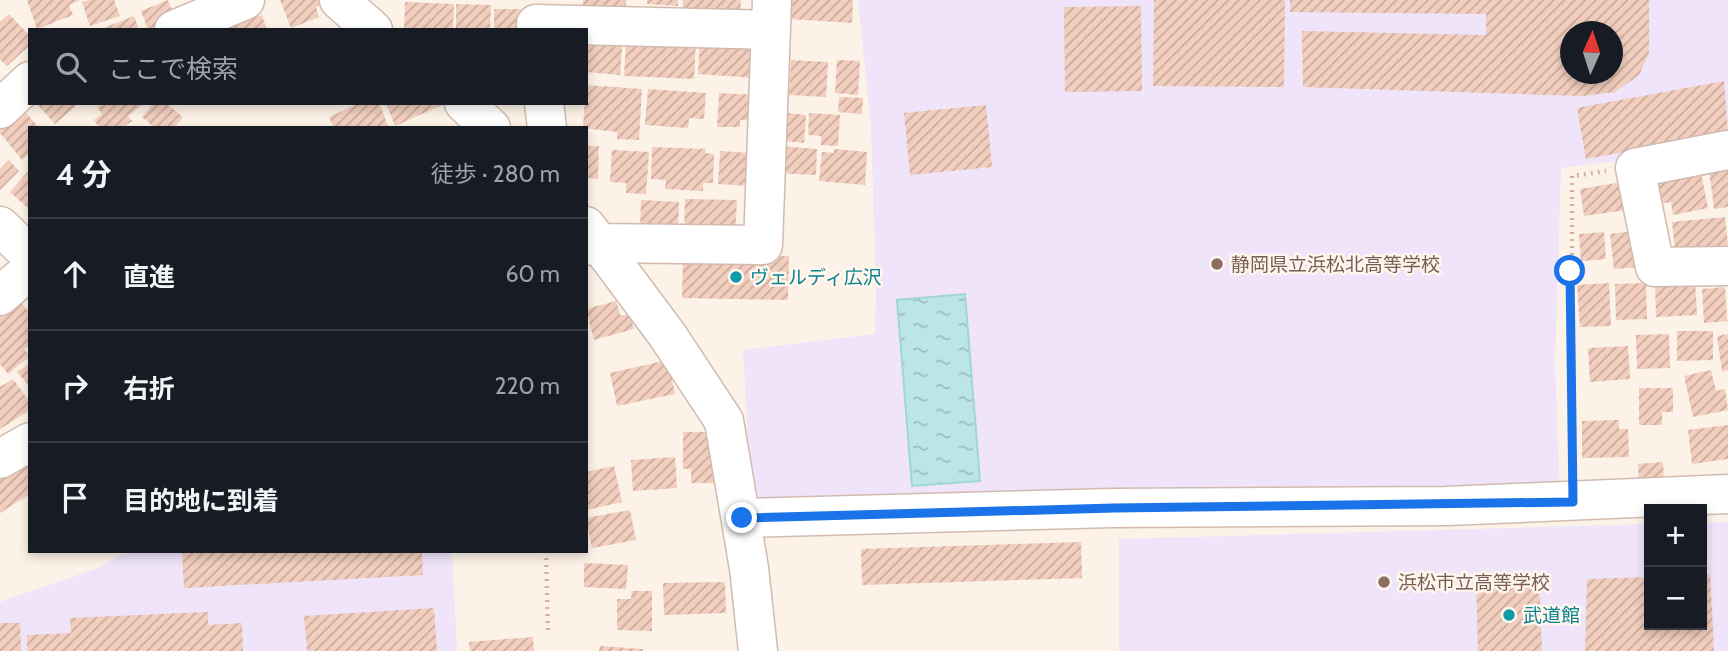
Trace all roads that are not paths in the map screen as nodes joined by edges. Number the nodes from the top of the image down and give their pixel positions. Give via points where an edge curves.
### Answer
1 (245, 0) edge
2 (339, 0) edge
3 (772, 15) edge
4 (535, 18) edge
5 (179, 28) edge
6 (371, 28) edge
7 (28, 83) edge
8 (466, 105) edge
9 (544, 105) edge
10 (0, 109) edge
11 (490, 126) edge
12 (547, 126) edge
13 (1728, 150) edge
14 (591, 238) edge
15 (23, 250) edge
16 (1728, 265) edge
17 (0, 296) edge
18 (28, 443) edge
19 (0, 459) edge
20 (1728, 494) edge
21 (742, 518) junction
22 (758, 651) edge

1 - 5 street
2 - 6 street
3 - 4 street
3 - 14 street via 763,244
7 - 10 street
8 - 11 street
9 - 12 street
13 - 16 street via 1635,167 1655,267
14 - 21 street via 724,421
15 - 17 street
18 - 19 street
20 - 21 street via 1573,502
21 - 22 street

